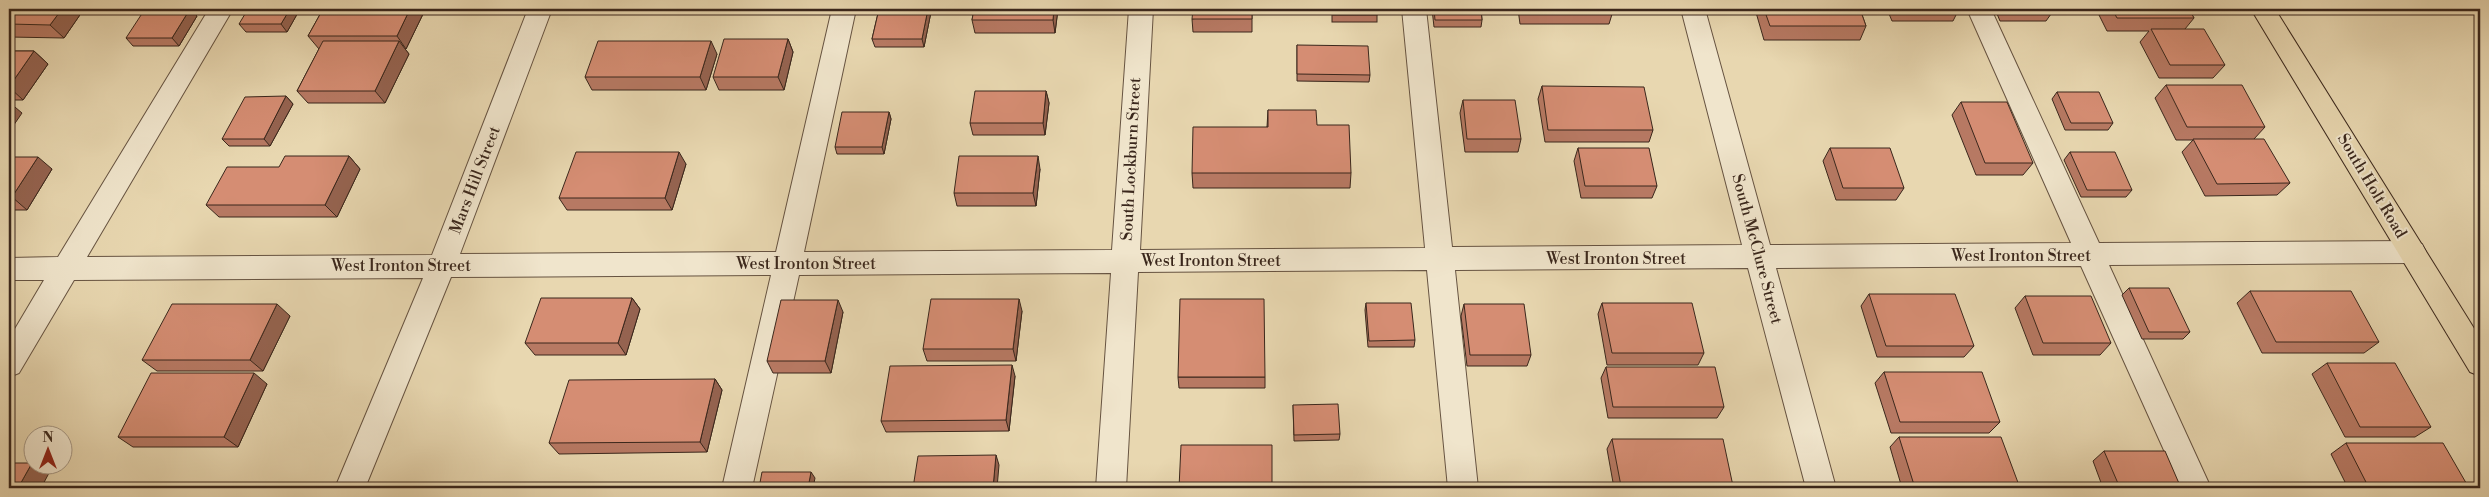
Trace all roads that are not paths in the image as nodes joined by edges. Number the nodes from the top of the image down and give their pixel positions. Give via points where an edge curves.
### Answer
1 (221, 9) edge
2 (540, 9) edge
3 (844, 9) edge
4 (1141, 9) edge
5 (1414, 9) edge
6 (1693, 9) edge
7 (1979, 9) edge
8 (2263, 9) edge
9 (2412, 252) junction
10 (2090, 255) junction
11 (1759, 258) junction
12 (1439, 260) junction
13 (1125, 262) junction
14 (787, 264) junction
15 (442, 265) junction
16 (65, 268) junction
17 (9, 269) edge
18 (2480, 363) edge
19 (9, 364) edge
20 (350, 488) edge
21 (737, 488) edge
22 (1111, 488) edge
23 (1463, 488) edge
24 (1821, 488) edge
25 (2196, 488) edge

1 - 16 street
2 - 15 street, Mars Hill Street
3 - 14 street
4 - 13 street, South Lockburn Street
5 - 12 street
6 - 11 street, South McClure Street
7 - 10 street
8 - 9 main road, South Holt Road
9 - 10 street, West Ironton Street
9 - 18 main road, South Holt Road
10 - 11 street, West Ironton Street
10 - 25 street
11 - 12 street, West Ironton Street
11 - 24 street, South McClure Street
12 - 13 street, West Ironton Street
12 - 23 street
13 - 14 street, West Ironton Street
13 - 22 street, South Lockburn Street
14 - 15 street, West Ironton Street
14 - 21 street
15 - 16 street, West Ironton Street
15 - 20 street, Mars Hill Street
16 - 17 street, West Ironton Street
16 - 19 street

